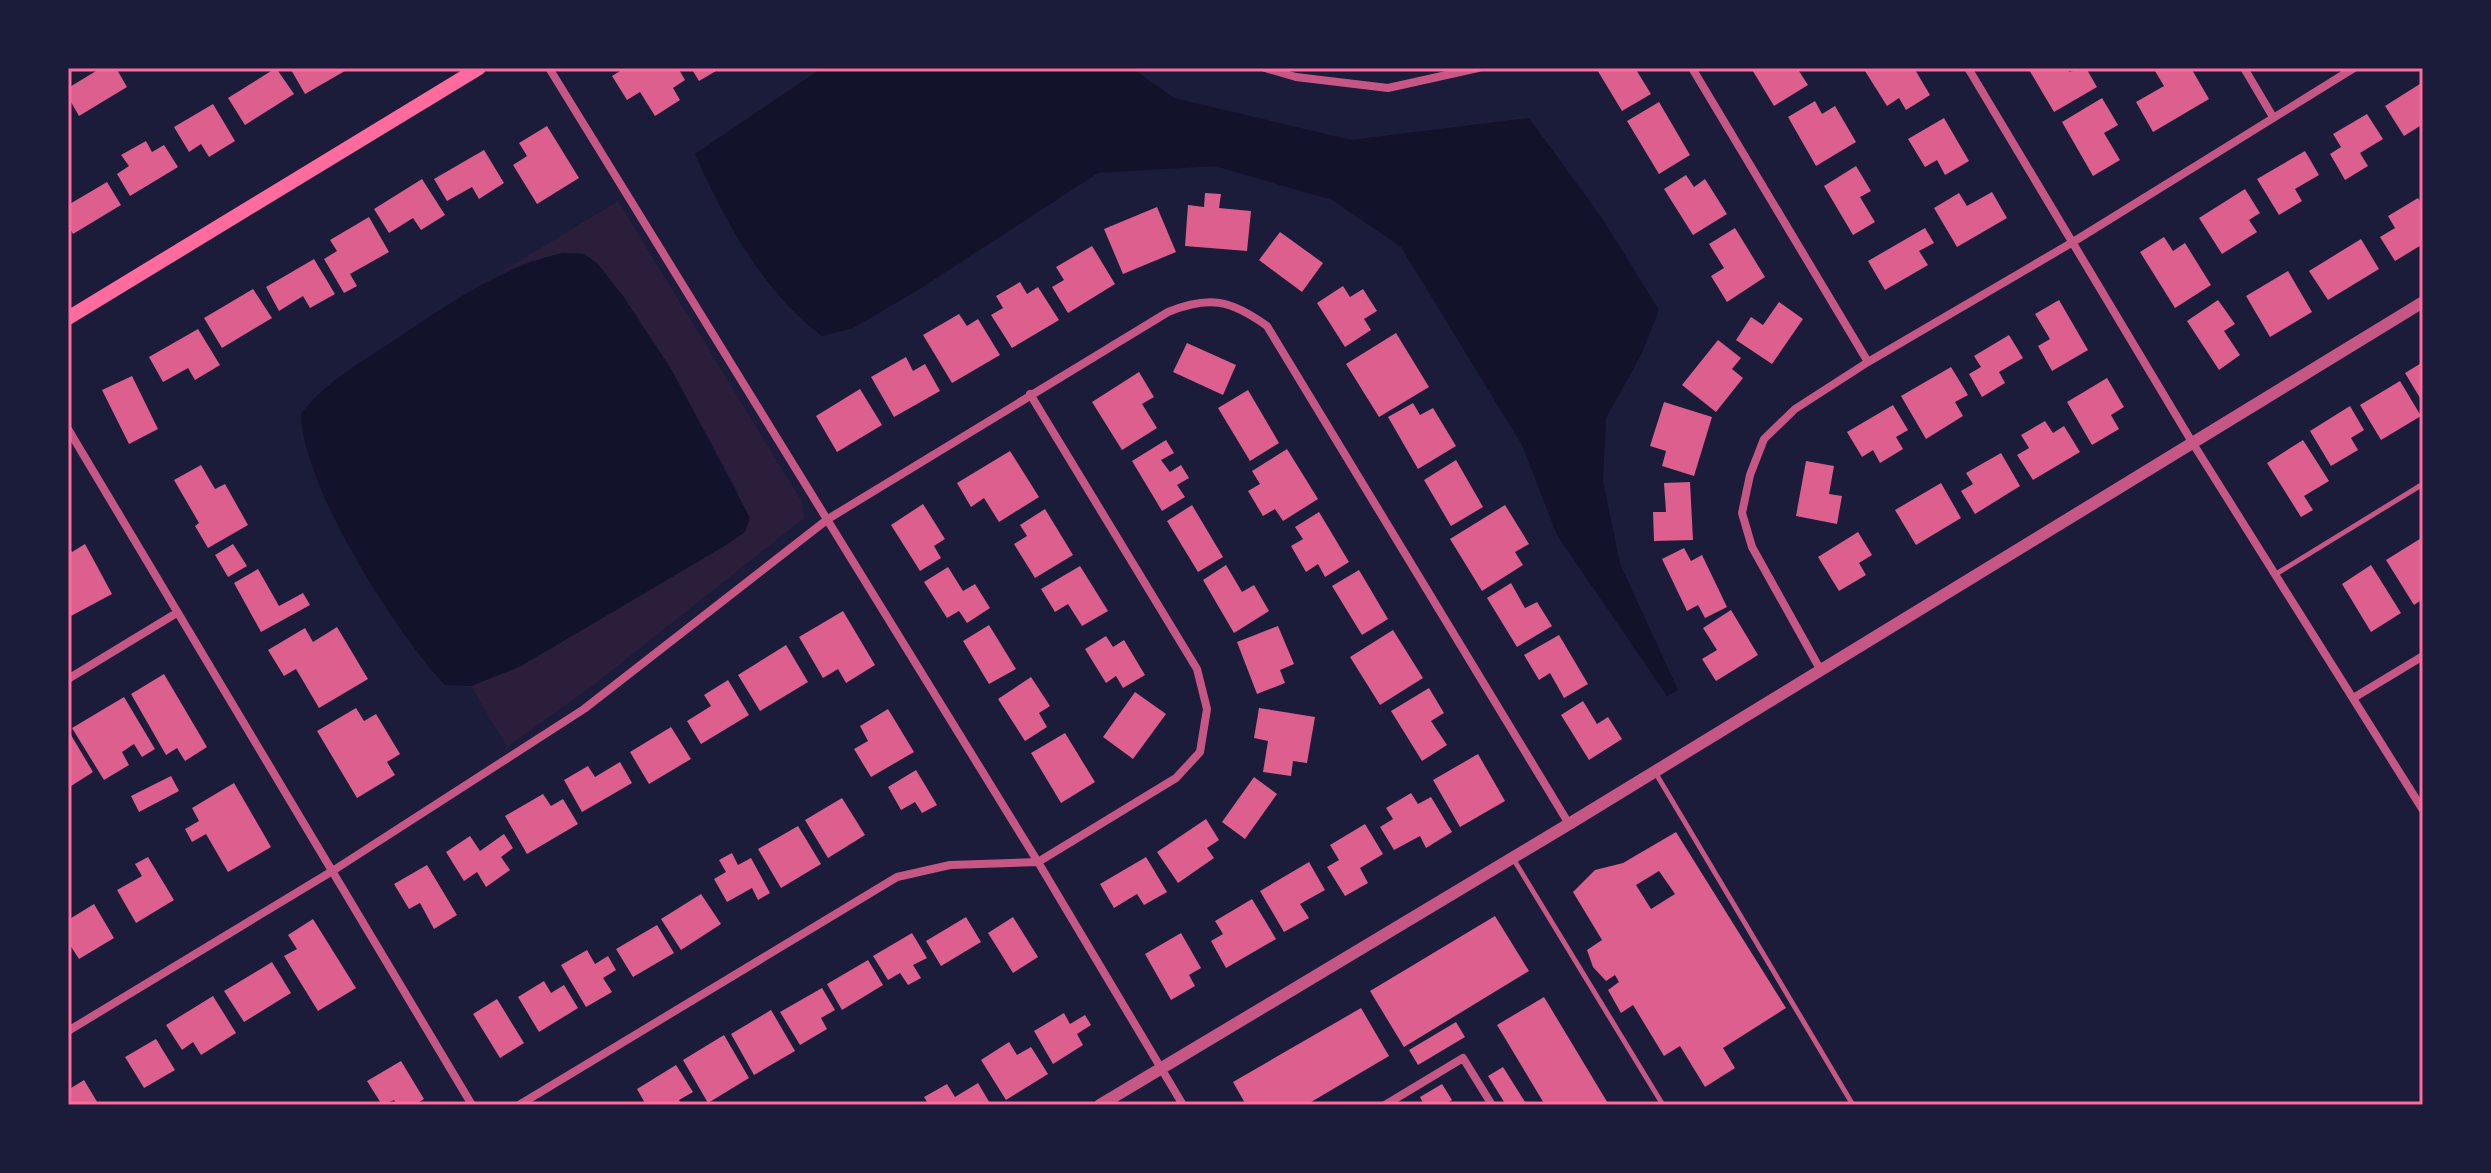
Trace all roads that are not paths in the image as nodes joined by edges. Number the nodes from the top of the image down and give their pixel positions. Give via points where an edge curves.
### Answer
1 (479, 68) edge
2 (549, 68) edge
3 (1265, 68) edge
4 (1478, 68) edge
5 (1692, 68) edge
6 (1968, 68) edge
7 (2244, 68) edge
8 (2354, 68) edge
9 (2273, 117) junction
10 (2073, 242) junction
11 (2423, 302) edge
12 (68, 318) edge
13 (1868, 362) junction
14 (1030, 394) junction
15 (68, 429) edge
16 (2192, 442) junction
17 (2423, 484) edge
18 (828, 519) junction
19 (2276, 574) junction
20 (175, 614) junction
21 (2423, 656) edge
22 (1820, 669) junction
23 (68, 679) edge
24 (2355, 697) junction
25 (1654, 771) junction
26 (2423, 810) edge
27 (1569, 824) junction
28 (1512, 856) junction
29 (1038, 862) junction
30 (334, 870) junction
31 (68, 1031) edge
32 (1162, 1067) junction
33 (472, 1105) edge
34 (519, 1105) edge
35 (1100, 1105) edge
36 (1183, 1105) edge
37 (1385, 1105) edge
38 (1492, 1105) edge
39 (1663, 1105) edge
40 (1853, 1105) edge

1 - 12 main road
2 - 18 street
3 - 4 street via 1388,88
5 - 13 street
6 - 10 street
7 - 9 street
8 - 9 street
9 - 10 street
10 - 13 street
10 - 16 street
11 - 16 street
13 - 22 street via 1795,409 1764,439 1742,513 1752,547
14 - 18 street
14 - 27 street via 1195,301 1244,310 1267,326
14 - 29 street via 1197,669 1207,709 1200,752 1176,778
15 - 20 street
16 - 19 street
16 - 22 street
17 - 19 lane
18 - 29 street
18 - 30 street via 584,709
19 - 24 street
20 - 23 street
20 - 30 street
21 - 24 street
22 - 25 street
24 - 26 street
25 - 27 street
25 - 40 lane
27 - 28 street
28 - 32 street
28 - 39 lane
29 - 32 street
29 - 34 street via 950,865 897,877
30 - 31 street
30 - 33 street
32 - 35 street
32 - 36 street
37 - 38 street via 1463,1058

